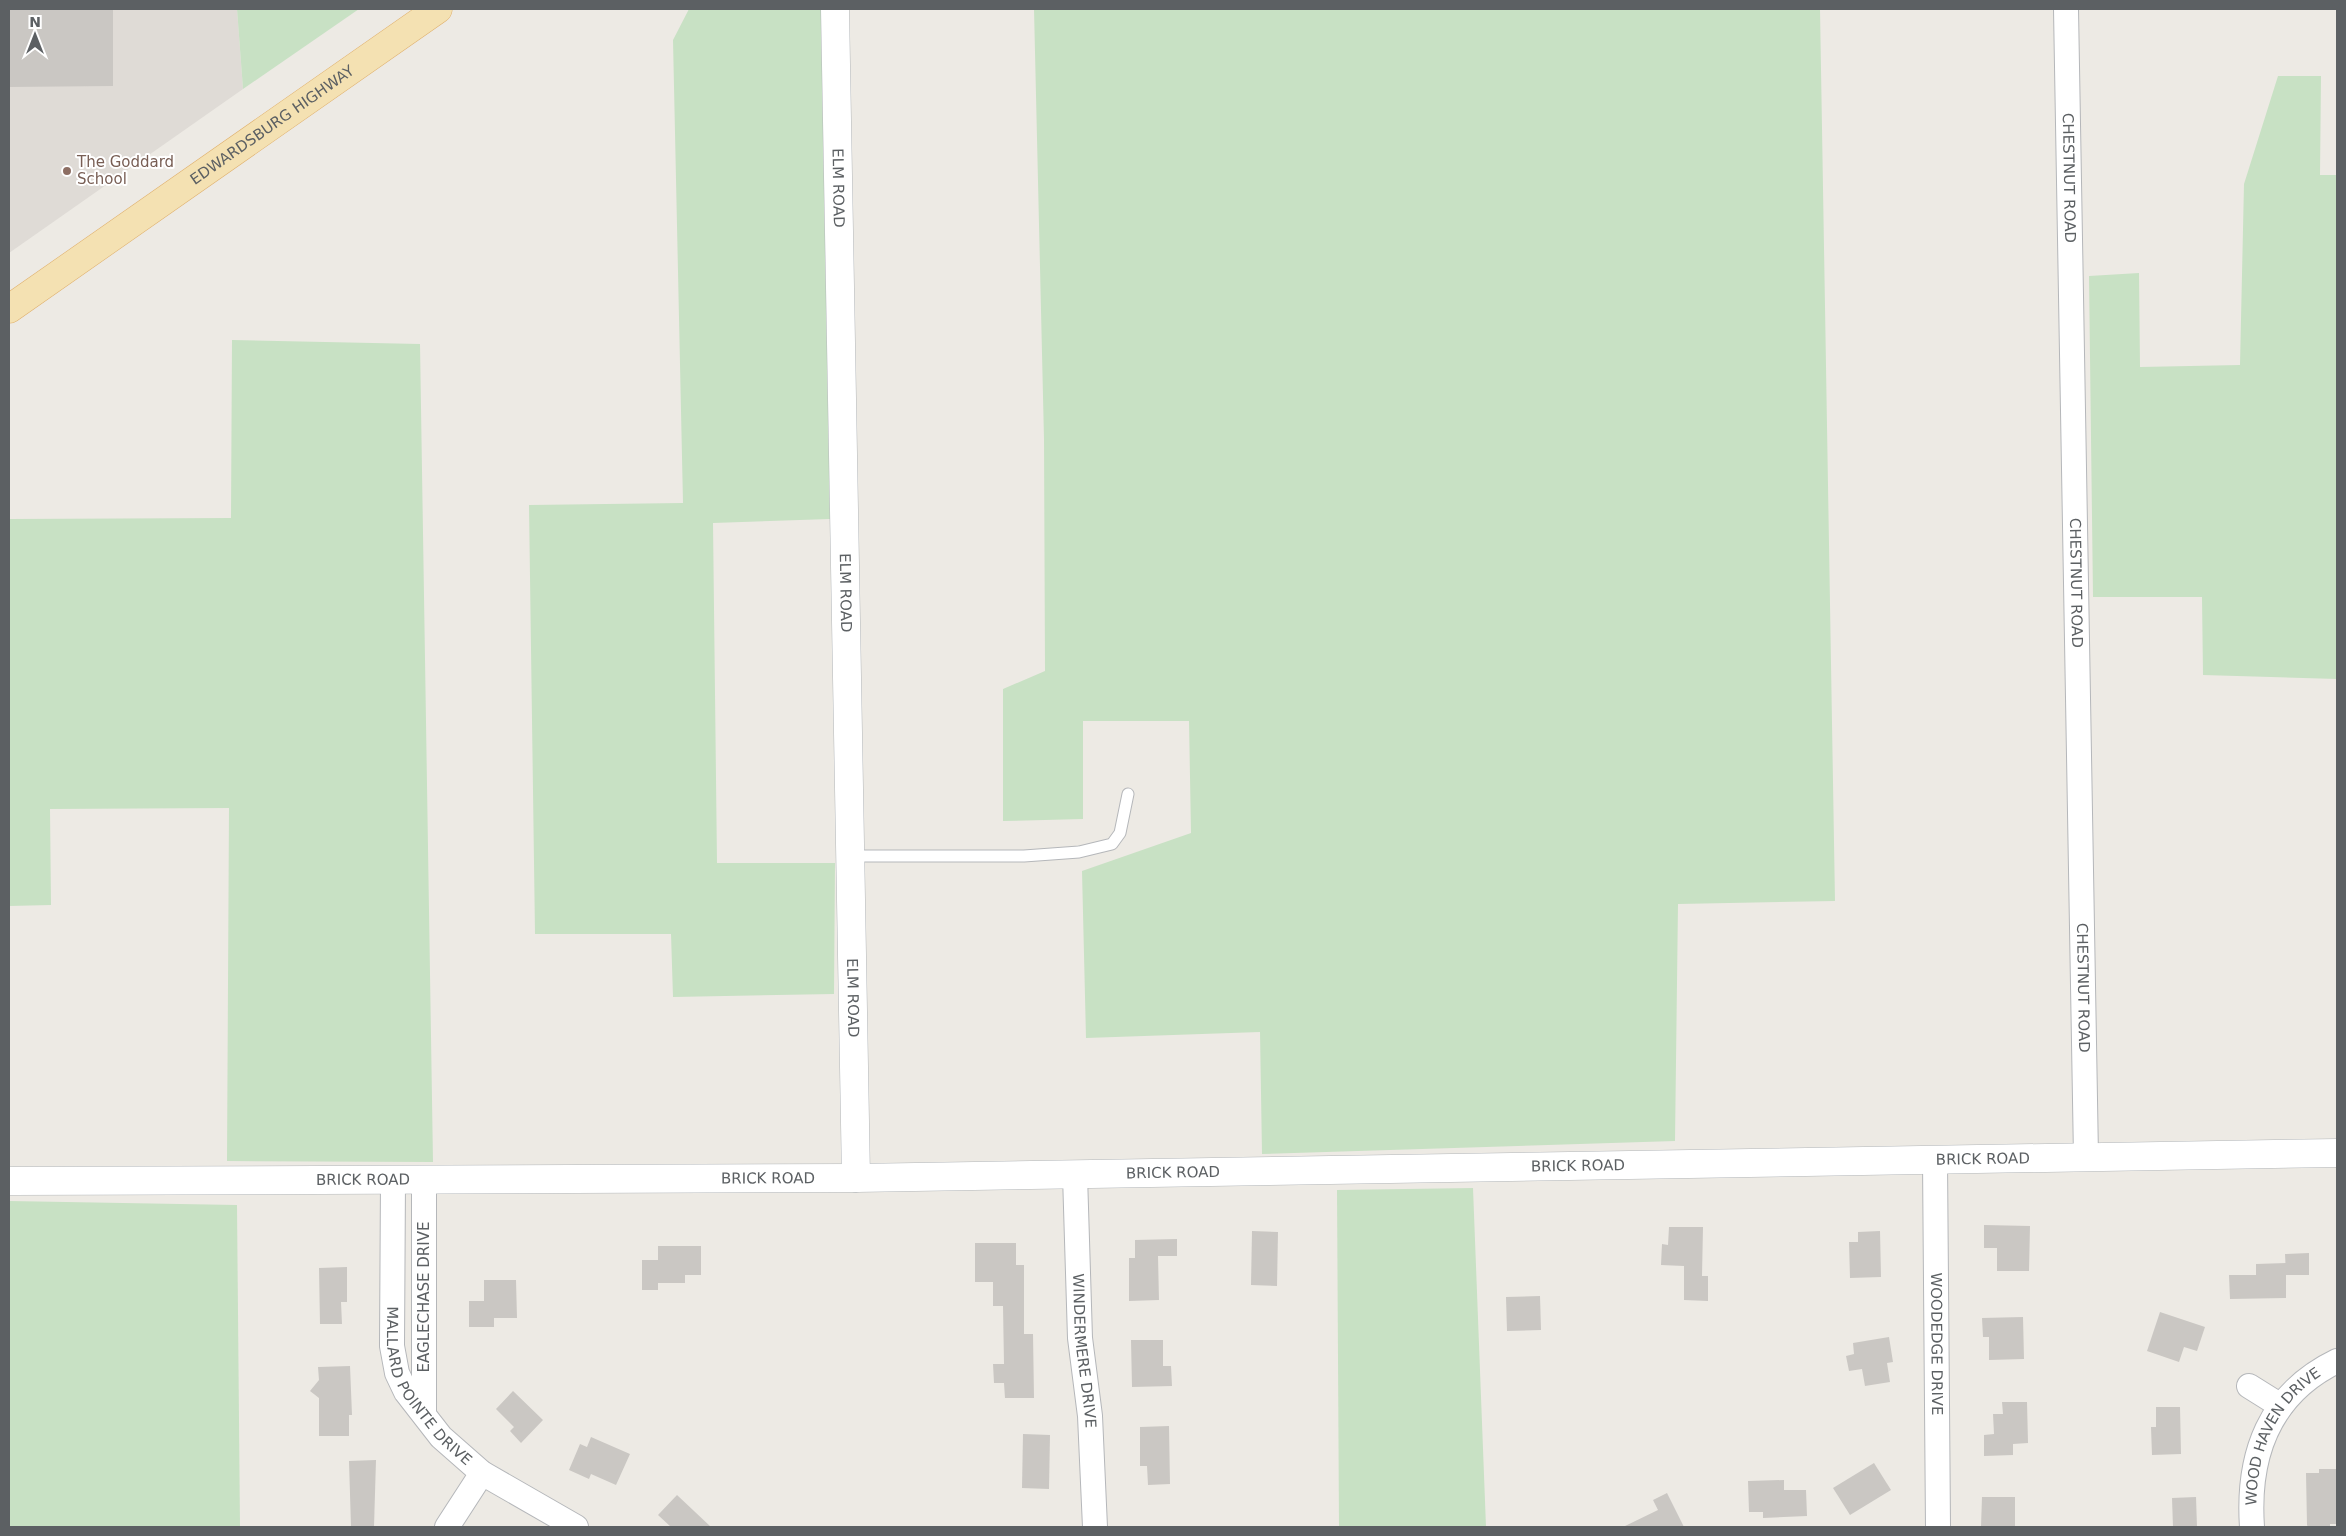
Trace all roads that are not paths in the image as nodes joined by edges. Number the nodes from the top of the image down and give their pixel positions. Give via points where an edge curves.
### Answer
1 (438, 9) edge
2 (835, 9) edge
3 (2066, 9) edge
4 (9, 309) edge
5 (1128, 794) dead end
6 (850, 856) junction
7 (2337, 1153) edge
8 (2086, 1157) junction
9 (1935, 1160) junction
10 (1075, 1175) junction
11 (856, 1178) junction
12 (393, 1180) junction
13 (424, 1180) junction
14 (9, 1181) edge
15 (2337, 1361) edge
16 (2249, 1386) dead end
17 (2281, 1406) junction
18 (424, 1414) junction
19 (482, 1473) junction
20 (448, 1527) edge
21 (576, 1527) edge
22 (1095, 1527) edge
23 (1938, 1527) edge
24 (2252, 1527) edge

1 - 4 main road, EDWARDSBURG HIGHWAY
2 - 6 street, ELM ROAD
3 - 8 street, CHESTNUT ROAD
5 - 6 lane via 1120,833 1112,844 1079,852 1024,856
6 - 11 street, ELM ROAD
7 - 8 street, BRICK ROAD
8 - 9 street, BRICK ROAD
9 - 10 street, BRICK ROAD
9 - 23 street, WOODEDGE DRIVE
10 - 11 street, BRICK ROAD
10 - 22 street, WINDERMERE DRIVE via 1080,1338 1090,1416
11 - 13 street, BRICK ROAD
12 - 13 street, BRICK ROAD
12 - 14 street, BRICK ROAD
12 - 18 street, MALLARD POINTE DRIVE via 392,1346 397,1373 406,1392
13 - 18 street, EAGLECHASE DRIVE
15 - 17 street, WOOD HAVEN DRIVE via 2299,1386
16 - 17 street
17 - 24 street, WOOD HAVEN DRIVE via 2260,1443 2253,1471
18 - 19 street, MALLARD POINTE DRIVE via 441,1438
19 - 20 street
19 - 21 street, MALLARD POINTE DRIVE

